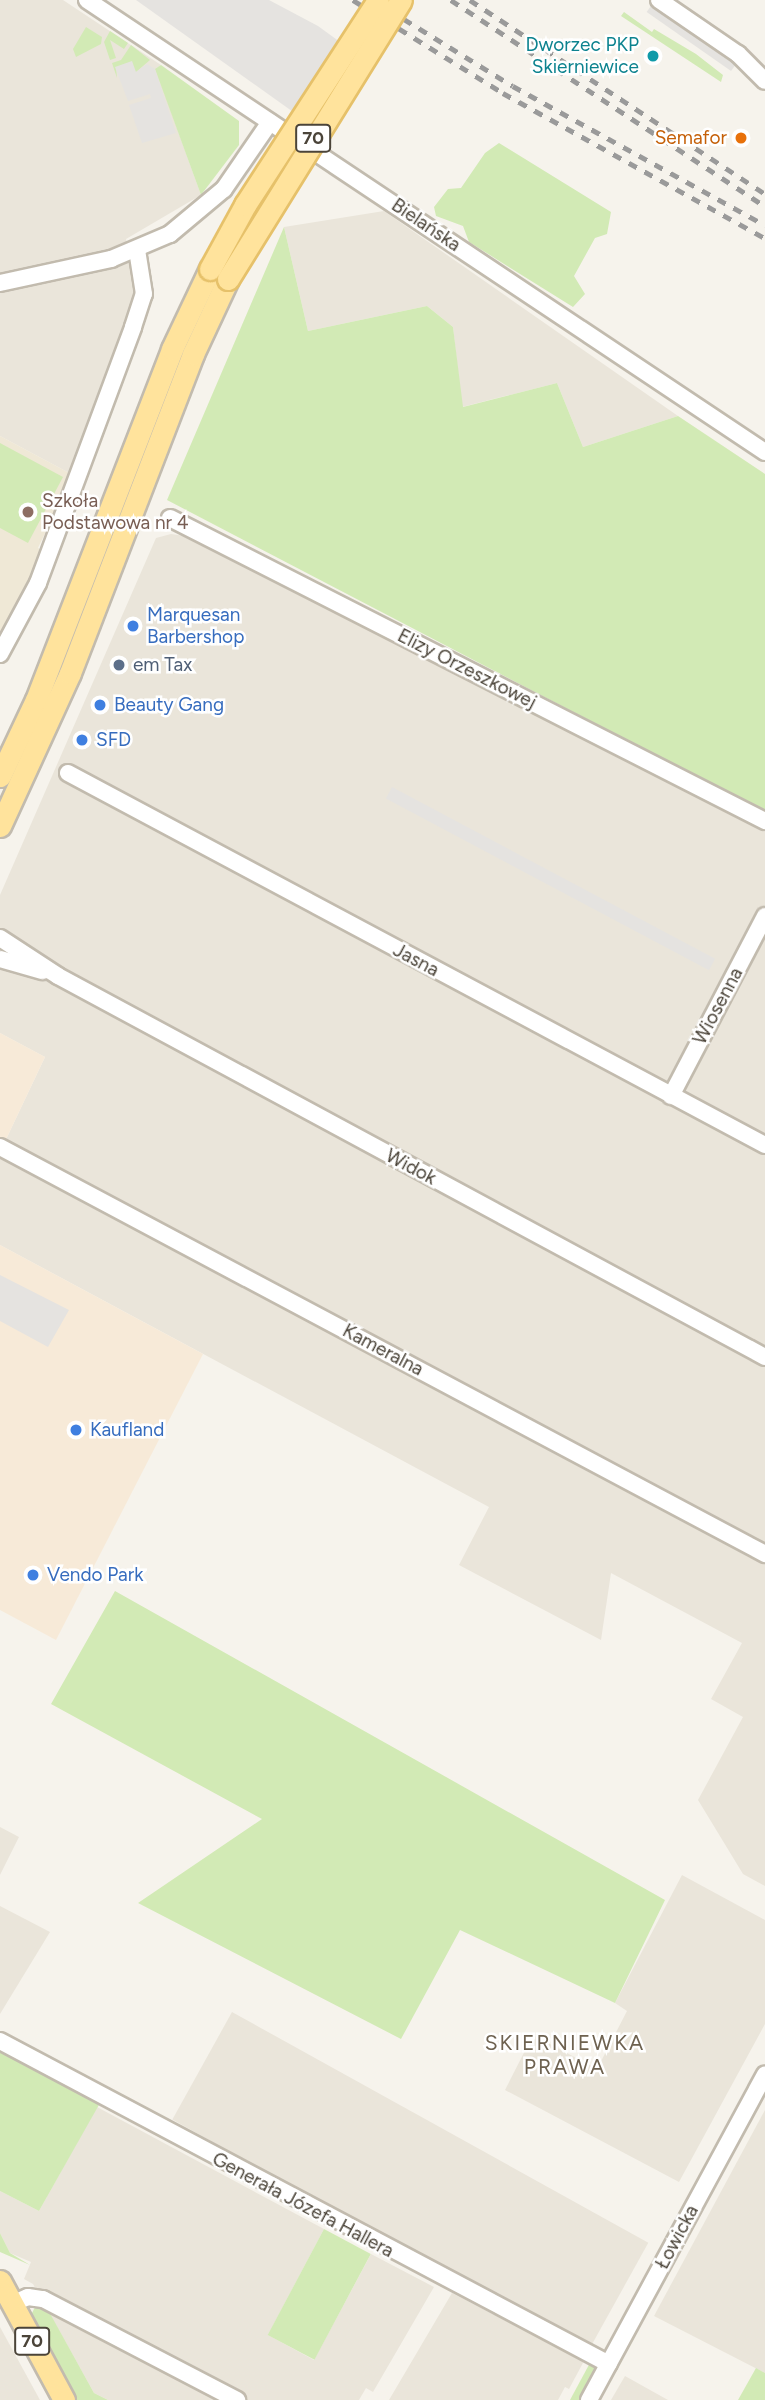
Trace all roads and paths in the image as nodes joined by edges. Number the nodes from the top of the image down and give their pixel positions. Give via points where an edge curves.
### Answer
1 (87, 0) edge
2 (378, 0) edge
3 (401, 0) edge
4 (659, 0) edge
5 (765, 80) edge
6 (270, 122) junction
7 (137, 250) junction
8 (219, 274) junction
9 (0, 283) edge
10 (765, 452) edge
11 (170, 518) dead end
12 (0, 654) edge
13 (68, 773) dead end
14 (0, 776) edge
15 (765, 821) edge
16 (0, 826) edge
17 (765, 916) edge
18 (0, 938) edge
19 (0, 959) edge
20 (58, 976) junction
21 (671, 1096) junction
22 (765, 1145) edge
23 (0, 1147) edge
24 (765, 1357) edge
25 (765, 1554) edge
26 (0, 2041) edge
27 (765, 2075) edge
28 (0, 2281) edge
29 (12, 2304) junction
30 (609, 2364) junction
31 (64, 2400) edge
32 (237, 2400) edge
33 (589, 2400) edge

1 - 6 street, Bielańska
2 - 8 main road, 70, bridge via 245,205
3 - 8 main road, 70, bridge
4 - 5 street via 738,54
6 - 7 street via 209,205 170,234
6 - 10 street, Bielańska
7 - 9 street
7 - 12 street via 144,294 134,327 38,583
8 - 14 main road, 70 via 172,349 36,700
8 - 16 main road, 70 via 75,660
11 - 15 street, Elizy Orzeszkowej
13 - 21 street, Jasna
17 - 21 street, Wiosenna
18 - 20 street, Widok
19 - 20 street, Widok
20 - 24 street, Widok
21 - 22 street, Jasna
23 - 25 street, Kameralna
26 - 30 street, Generała Józefa Hallera
27 - 30 street, Łowicka
28 - 29 main road, 70
29 - 31 main road, 70
29 - 32 street via 28,2297 43,2300
30 - 33 street, Łowicka

